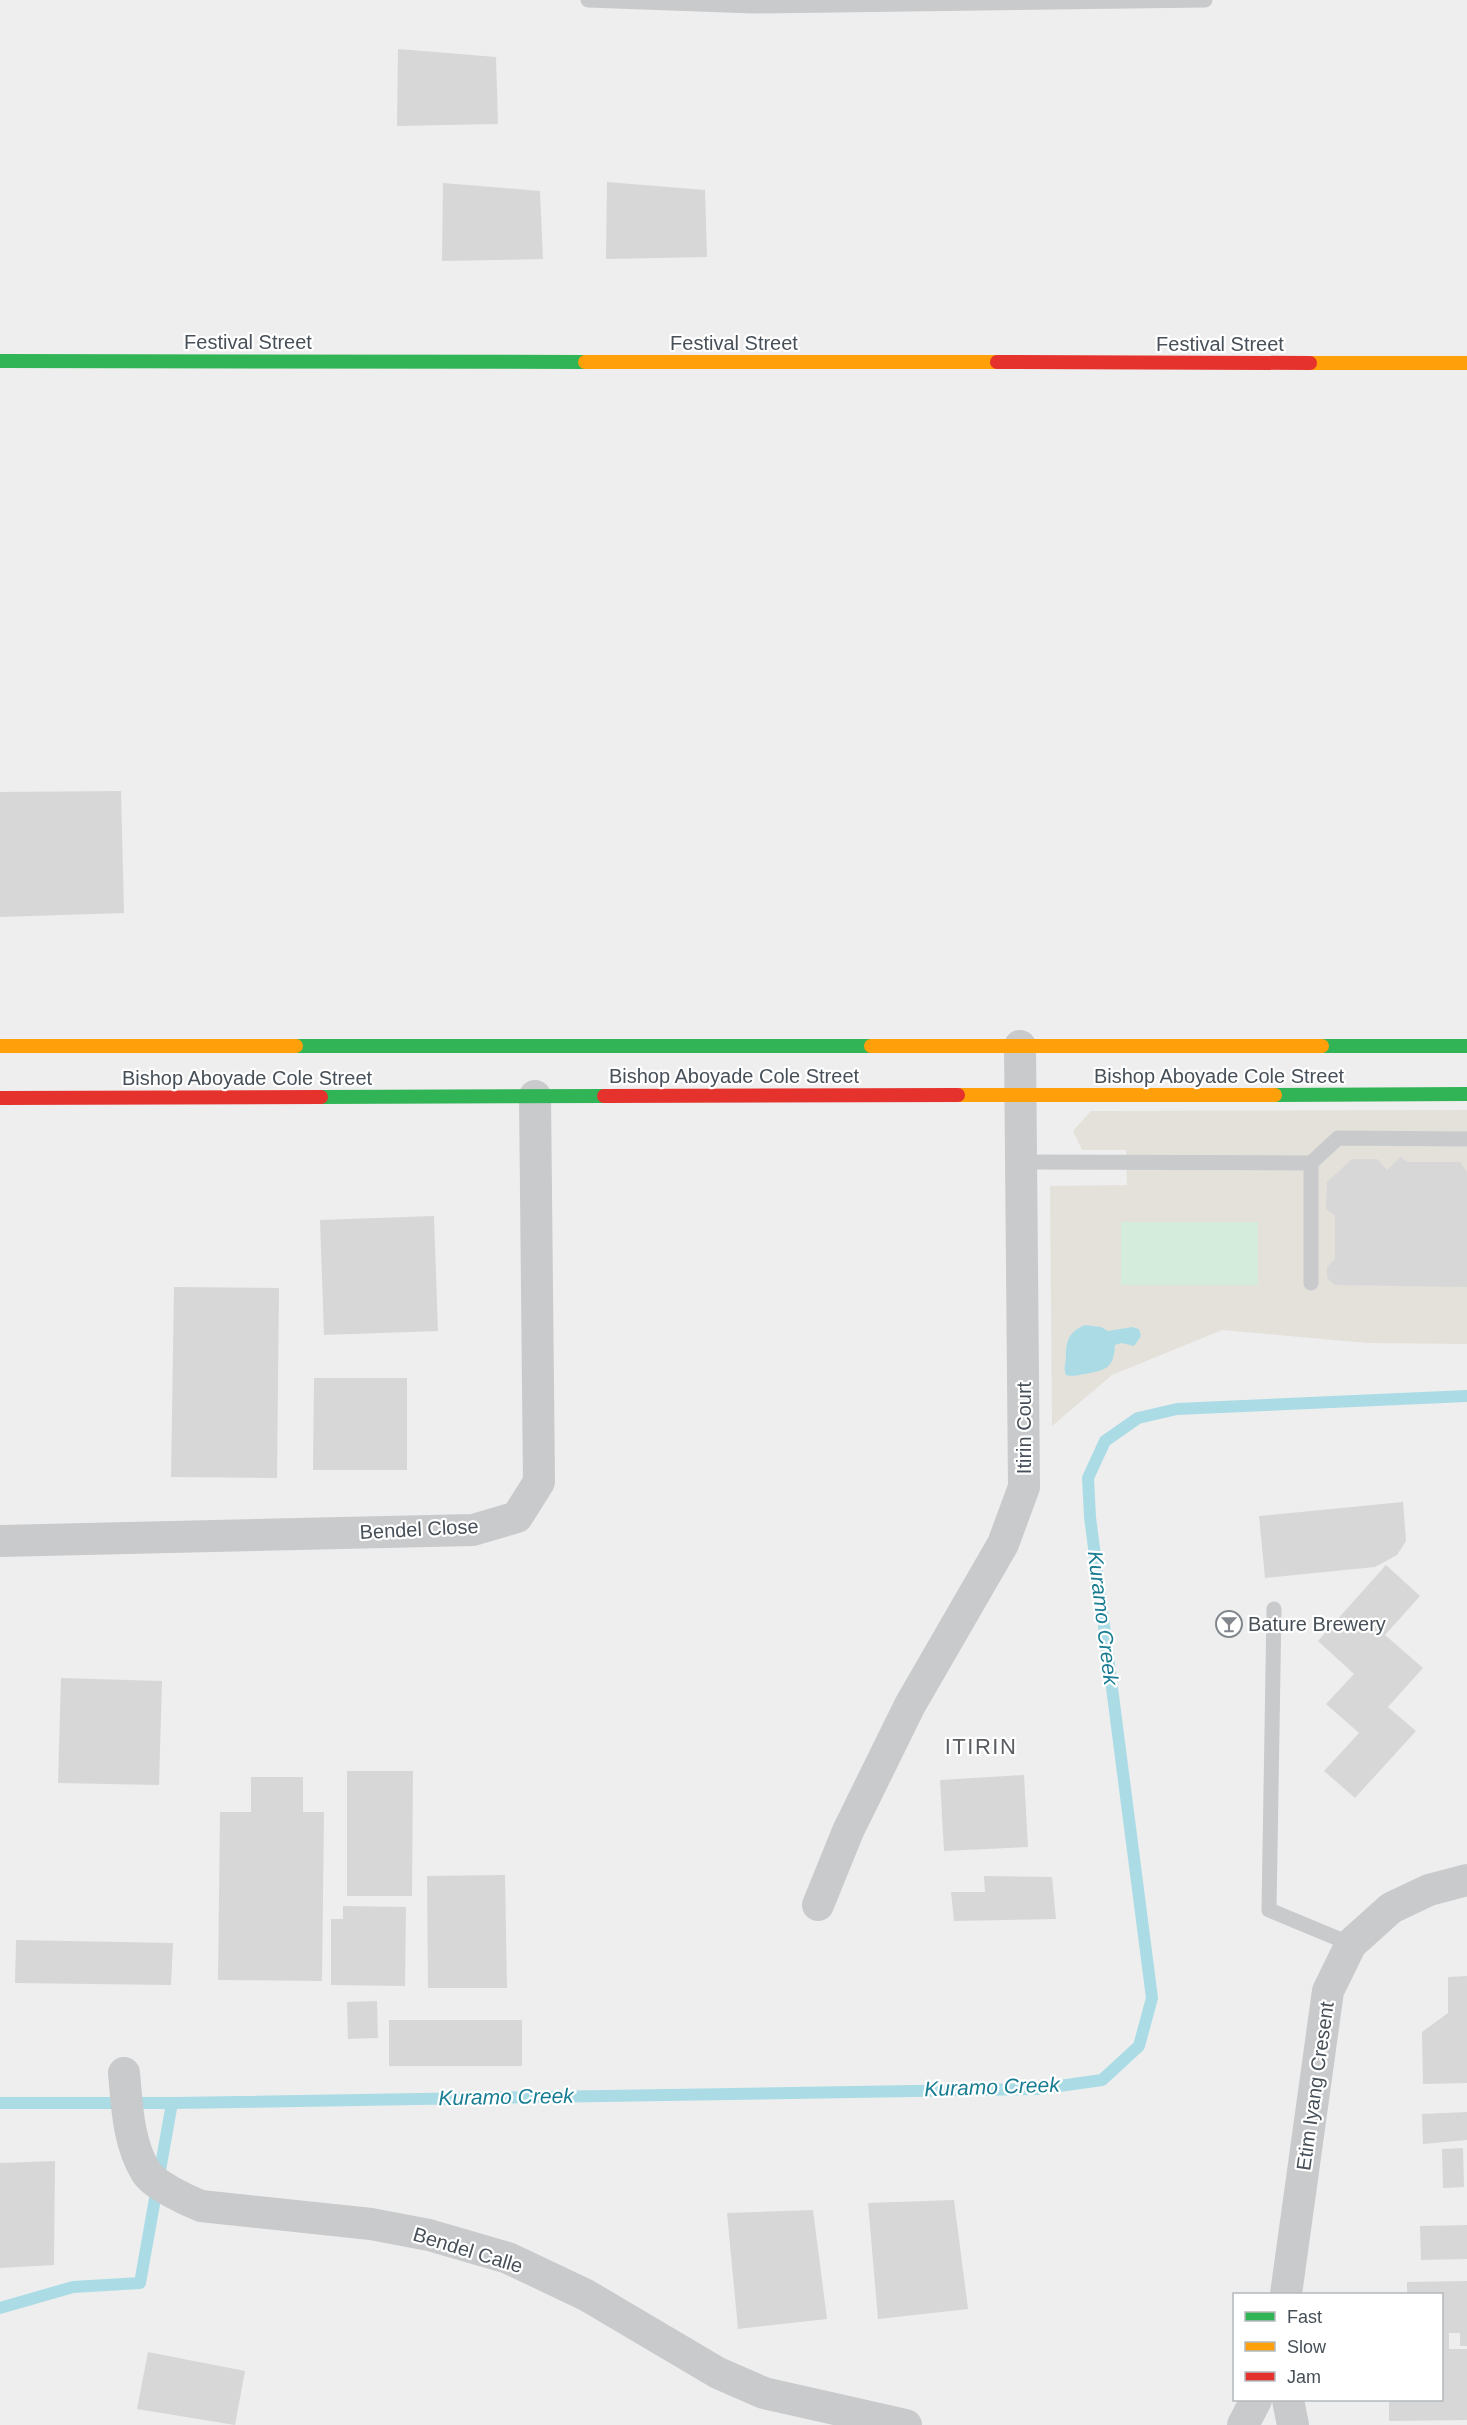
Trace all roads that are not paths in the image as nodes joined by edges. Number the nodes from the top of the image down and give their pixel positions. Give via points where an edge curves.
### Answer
1 (588, 0) edge
2 (1205, 0) edge
3 (0, 361) edge
4 (1467, 363) edge
5 (0, 1046) edge
6 (1020, 1046) junction
7 (1467, 1046) edge
8 (1467, 1094) edge
9 (535, 1096) junction
10 (1020, 1096) junction
11 (0, 1098) edge
12 (1467, 1139) edge
13 (1022, 1162) junction
14 (1311, 1163) junction
15 (1311, 1283) dead end
16 (0, 1541) edge
17 (1274, 1609) dead end
18 (1467, 1880) edge
19 (818, 1905) dead end
20 (1351, 1944) junction
21 (124, 2073) dead end
22 (1286, 2293) edge
23 (1255, 2401) edge
24 (1288, 2401) edge
25 (906, 2425) edge
26 (1243, 2425) edge
27 (1293, 2425) edge

1 - 2 lane via 753,6
3 - 4 street, Festival Street
5 - 6 street, Bishop Aboyade Cole Street
6 - 7 street, Bishop Aboyade Cole Street
6 - 10 street, Itirin Court
8 - 10 street, Bishop Aboyade Cole Street
9 - 10 street, Bishop Aboyade Cole Street
9 - 11 street, Bishop Aboyade Cole Street
9 - 16 street, Bendel Close via 538,1482 517,1517 473,1530
10 - 13 street, Itirin Court
12 - 14 lane via 1338,1138
13 - 14 lane
13 - 19 street, Itirin Court via 1024,1487 1003,1544 910,1705 848,1831
14 - 15 lane
17 - 20 lane via 1269,1910
18 - 20 street, Etim Iyang Cresent via 1429,1890 1391,1908
20 - 22 street, Etim Iyang Cresent via 1328,1991
21 - 25 street, Bendel Calle via 130,2131 146,2174 178,2196 201,2206 382,2226 508,2258 586,2295 718,2373 764,2393
23 - 26 street
24 - 27 street

